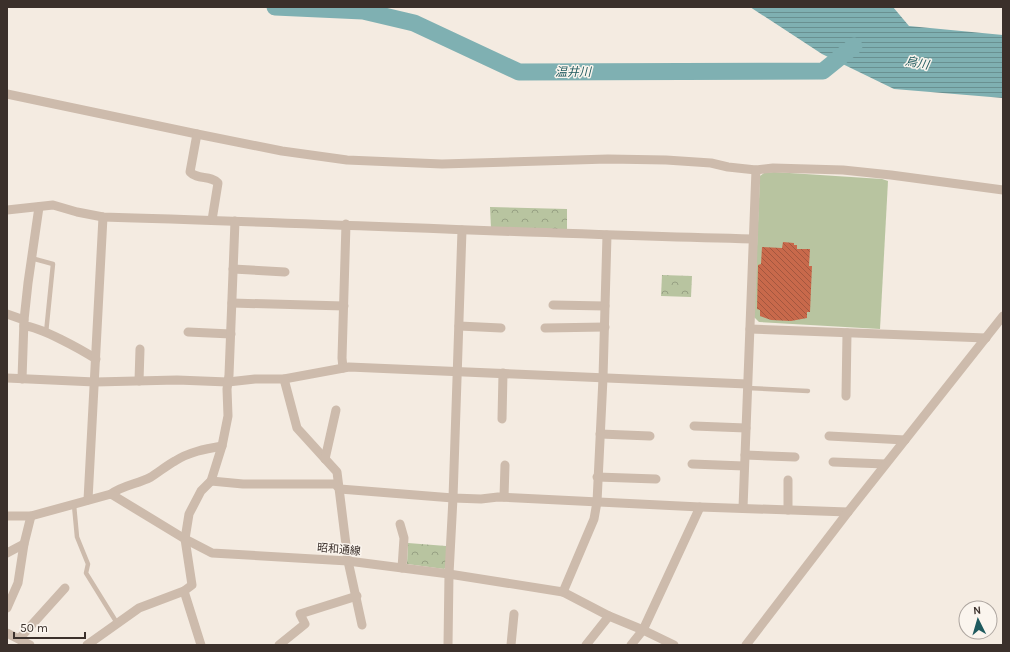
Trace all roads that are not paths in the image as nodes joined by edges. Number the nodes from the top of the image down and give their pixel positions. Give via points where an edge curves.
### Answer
1 (7, 94) edge
2 (197, 134) junction
3 (756, 170) junction
4 (1003, 190) edge
5 (39, 207) junction
6 (7, 210) edge
7 (103, 217) junction
8 (212, 220) junction
9 (235, 221) junction
10 (346, 224) junction
11 (462, 230) junction
12 (607, 235) junction
13 (753, 239) junction
14 (31, 258) junction
15 (233, 270) junction
16 (285, 272) dead end
17 (232, 304) junction
18 (554, 305) dead end
19 (344, 306) junction
20 (605, 306) junction
21 (7, 314) edge
22 (1003, 316) edge
23 (24, 323) junction
24 (459, 326) junction
25 (604, 327) junction
26 (501, 328) dead end
27 (545, 328) dead end
28 (750, 329) junction
29 (188, 332) dead end
30 (46, 333) junction
31 (847, 333) junction
32 (231, 334) junction
33 (986, 338) junction
34 (140, 349) dead end
35 (96, 359) junction
36 (343, 368) junction
37 (457, 373) junction
38 (503, 373) junction
39 (7, 378) edge
40 (22, 378) junction
41 (603, 378) junction
42 (284, 379) junction
43 (139, 381) junction
44 (95, 382) junction
45 (228, 382) junction
46 (747, 386) junction
47 (808, 391) dead end
48 (846, 396) dead end
49 (336, 410) dead end
50 (502, 419) dead end
51 (694, 426) dead end
52 (746, 428) junction
53 (600, 434) junction
54 (650, 436) dead end
55 (829, 436) dead end
56 (905, 440) junction
57 (222, 446) junction
58 (745, 455) junction
59 (795, 457) dead end
60 (325, 458) junction
61 (833, 462) dead end
62 (692, 464) dead end
63 (885, 464) junction
64 (505, 465) dead end
65 (744, 466) junction
66 (597, 477) junction
67 (656, 479) dead end
68 (788, 480) dead end
69 (211, 481) junction
70 (340, 489) junction
71 (112, 494) junction
72 (504, 497) junction
73 (453, 498) junction
74 (88, 500) junction
75 (597, 502) junction
76 (74, 505) junction
77 (700, 507) junction
78 (743, 508) junction
79 (788, 510) junction
80 (848, 512) junction
81 (7, 516) edge
82 (31, 516) junction
83 (400, 524) dead end
84 (185, 539) junction
85 (24, 544) junction
86 (7, 553) edge
87 (348, 561) junction
88 (402, 568) junction
89 (448, 574) junction
90 (65, 588) dead end
91 (184, 591) junction
92 (563, 592) junction
93 (357, 596) junction
94 (7, 608) edge
95 (514, 614) dead end
96 (609, 616) junction
97 (117, 623) junction
98 (362, 625) dead end
99 (643, 630) junction
100 (7, 633) edge
101 (19, 639) junction
102 (30, 645) edge
103 (87, 645) edge
104 (201, 645) edge
105 (280, 645) edge
106 (448, 645) edge
107 (511, 645) edge
108 (586, 645) edge
109 (632, 645) edge
110 (674, 645) edge
111 (746, 645) edge

1 - 2 street
2 - 3 street via 318,157 374,162 442,164 608,159 666,160
2 - 8 street via 190,172 218,182
3 - 4 street via 843,170
3 - 13 street
5 - 6 street
5 - 7 street via 53,205
5 - 14 street
7 - 8 street
7 - 35 street
8 - 9 street
9 - 10 street
9 - 15 street
10 - 11 street
10 - 19 street
11 - 12 street
11 - 24 street
12 - 13 street
12 - 20 street
13 - 28 street
14 - 23 street
14 - 30 lane via 53,264
15 - 16 street
15 - 17 street
17 - 19 street
17 - 32 street
18 - 20 street
19 - 36 street
20 - 25 street
21 - 23 street
22 - 33 street
23 - 30 street
23 - 40 street
24 - 26 street
24 - 37 street
25 - 27 street
25 - 41 street
28 - 31 street
28 - 46 street
29 - 32 street
30 - 35 street
31 - 33 street
31 - 48 street
32 - 45 street
33 - 56 street
34 - 43 street
35 - 44 street
36 - 37 street
36 - 42 street
37 - 38 street
37 - 73 street
38 - 41 street
38 - 50 street
39 - 40 street
40 - 44 street
41 - 46 street
41 - 53 street
42 - 45 street
42 - 60 street via 297,428
43 - 44 street
43 - 45 street
44 - 74 street
45 - 57 street via 228,416
46 - 47 lane
46 - 52 street
49 - 60 street
51 - 52 street
52 - 58 street
53 - 54 street
53 - 66 street
55 - 56 street
56 - 63 street
57 - 69 street
57 - 71 street via 199,450 175,461 151,477 120,488
58 - 59 street
58 - 65 street
60 - 70 street via 337,472
61 - 63 street
62 - 65 street
63 - 80 street
64 - 72 street
65 - 78 street
66 - 67 street
66 - 75 street
68 - 79 street
69 - 70 street via 243,484 335,484
69 - 84 street via 193,504
70 - 73 street
70 - 87 street
71 - 74 street
71 - 84 street, 昭和通線
72 - 73 street
72 - 75 street
73 - 89 street
74 - 76 street
75 - 77 street
75 - 92 street via 594,519
76 - 82 street
76 - 97 lane via 77,536 88,564 86,573
77 - 78 street
77 - 99 street
78 - 79 street
79 - 80 street
80 - 111 street
81 - 82 street
82 - 85 street
83 - 88 street via 404,538
84 - 87 street, 昭和通線 via 212,553
84 - 91 street via 192,584
85 - 86 street
85 - 94 street via 18,583
87 - 88 street, 昭和通線
87 - 93 street
88 - 89 street, 昭和通線
89 - 92 street, 昭和通線
89 - 106 street
90 - 101 street
91 - 97 street via 139,608
91 - 104 street
92 - 96 street, 昭和通線
93 - 98 street
93 - 105 street via 300,614 305,624
95 - 107 street
96 - 99 street, 昭和通線
96 - 108 street
97 - 103 street
99 - 109 street
99 - 110 street, 昭和通線
100 - 101 street
101 - 102 street

